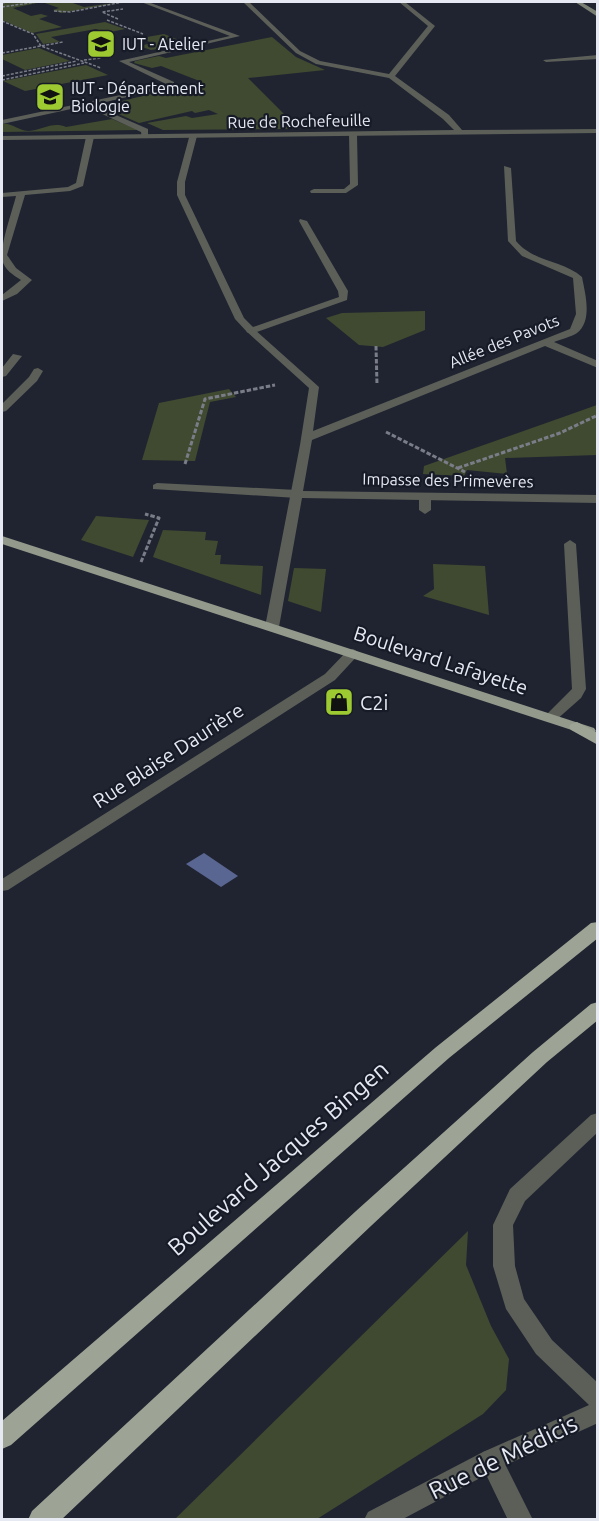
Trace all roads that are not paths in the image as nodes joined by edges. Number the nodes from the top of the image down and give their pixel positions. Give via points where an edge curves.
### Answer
1 (144, 2) edge
2 (246, 2) edge
3 (402, 2) edge
4 (578, 2) edge
5 (597, 15) edge
6 (597, 57) edge
7 (546, 60) dead end
8 (392, 75) junction
9 (86, 104) junction
10 (2, 122) edge
11 (597, 131) edge
12 (460, 133) junction
13 (353, 134) junction
14 (90, 136) junction
15 (145, 136) junction
16 (193, 136) junction
17 (2, 138) edge
18 (507, 168) dead end
19 (314, 191) dead end
20 (2, 195) edge
21 (21, 195) junction
22 (303, 221) dead end
23 (4, 243) edge
24 (2, 298) edge
25 (251, 331) junction
26 (545, 342) junction
27 (17, 356) dead end
28 (597, 365) edge
29 (38, 370) dead end
30 (2, 374) edge
31 (2, 409) edge
32 (307, 438) junction
33 (157, 487) dead end
34 (297, 494) junction
35 (597, 499) edge
36 (2, 540) edge
37 (570, 544) dead end
38 (272, 627) junction
39 (353, 654) junction
40 (550, 718) junction
41 (577, 727) junction
42 (597, 731) edge
43 (597, 740) edge
44 (2, 886) edge
45 (597, 928) edge
46 (597, 1009) edge
47 (597, 1120) edge
48 (597, 1398) edge
49 (597, 1412) edge
50 (2, 1437) edge
51 (491, 1461) junction
52 (94, 1469) junction
53 (41, 1520) edge
54 (56, 1520) edge
55 (376, 1520) edge
56 (520, 1520) edge

1 - 9 street via 237,36 122,61 172,83 171,86
2 - 8 street via 298,52 318,63
3 - 8 street via 432,26
4 - 5 main road
6 - 7 street
8 - 12 street via 446,117
9 - 10 street
9 - 15 street via 145,131
11 - 12 street, Rue de Rochefeuille
12 - 13 street, Rue de Rochefeuille
13 - 16 street, Rue de Rochefeuille
13 - 19 street via 354,185 346,191
14 - 15 street, Rue de Rochefeuille
14 - 17 street, Rue de Rochefeuille
14 - 21 street via 80,184 70,189
15 - 16 street, Rue de Rochefeuille
16 - 25 street via 181,195 240,319
18 - 26 street, Allée des Pavots via 512,241 516,249 572,273 578,280 582,319 579,327
20 - 21 street
21 - 23 street
22 - 25 street via 344,298
23 - 24 street via 3,255 12,270 27,280
25 - 32 street via 314,387
26 - 28 street
26 - 32 street, Allée des Pavots
27 - 30 street
29 - 31 street
32 - 34 street
33 - 34 street, Impasse des Primevères
34 - 35 street, Impasse des Primevères via 425,503
34 - 38 street
36 - 38 main road, Boulevard Lafayette
37 - 40 street via 579,689
38 - 39 main road, Boulevard Lafayette
39 - 40 main road, Boulevard Lafayette
39 - 44 street, Rue Blaise Daurière via 330,677
40 - 41 main road, Boulevard Lafayette
41 - 42 main road, Boulevard Lafayette
41 - 43 highway
45 - 50 highway, Boulevard Jacques Bingen via 442,1053
46 - 52 highway via 408,1177
47 - 48 street, Rue de Médicis via 517,1195 503,1225 504,1266 514,1302 544,1347
49 - 51 street, Rue de Médicis
51 - 55 street, Rue de Médicis
51 - 56 street
52 - 53 highway
52 - 54 highway

